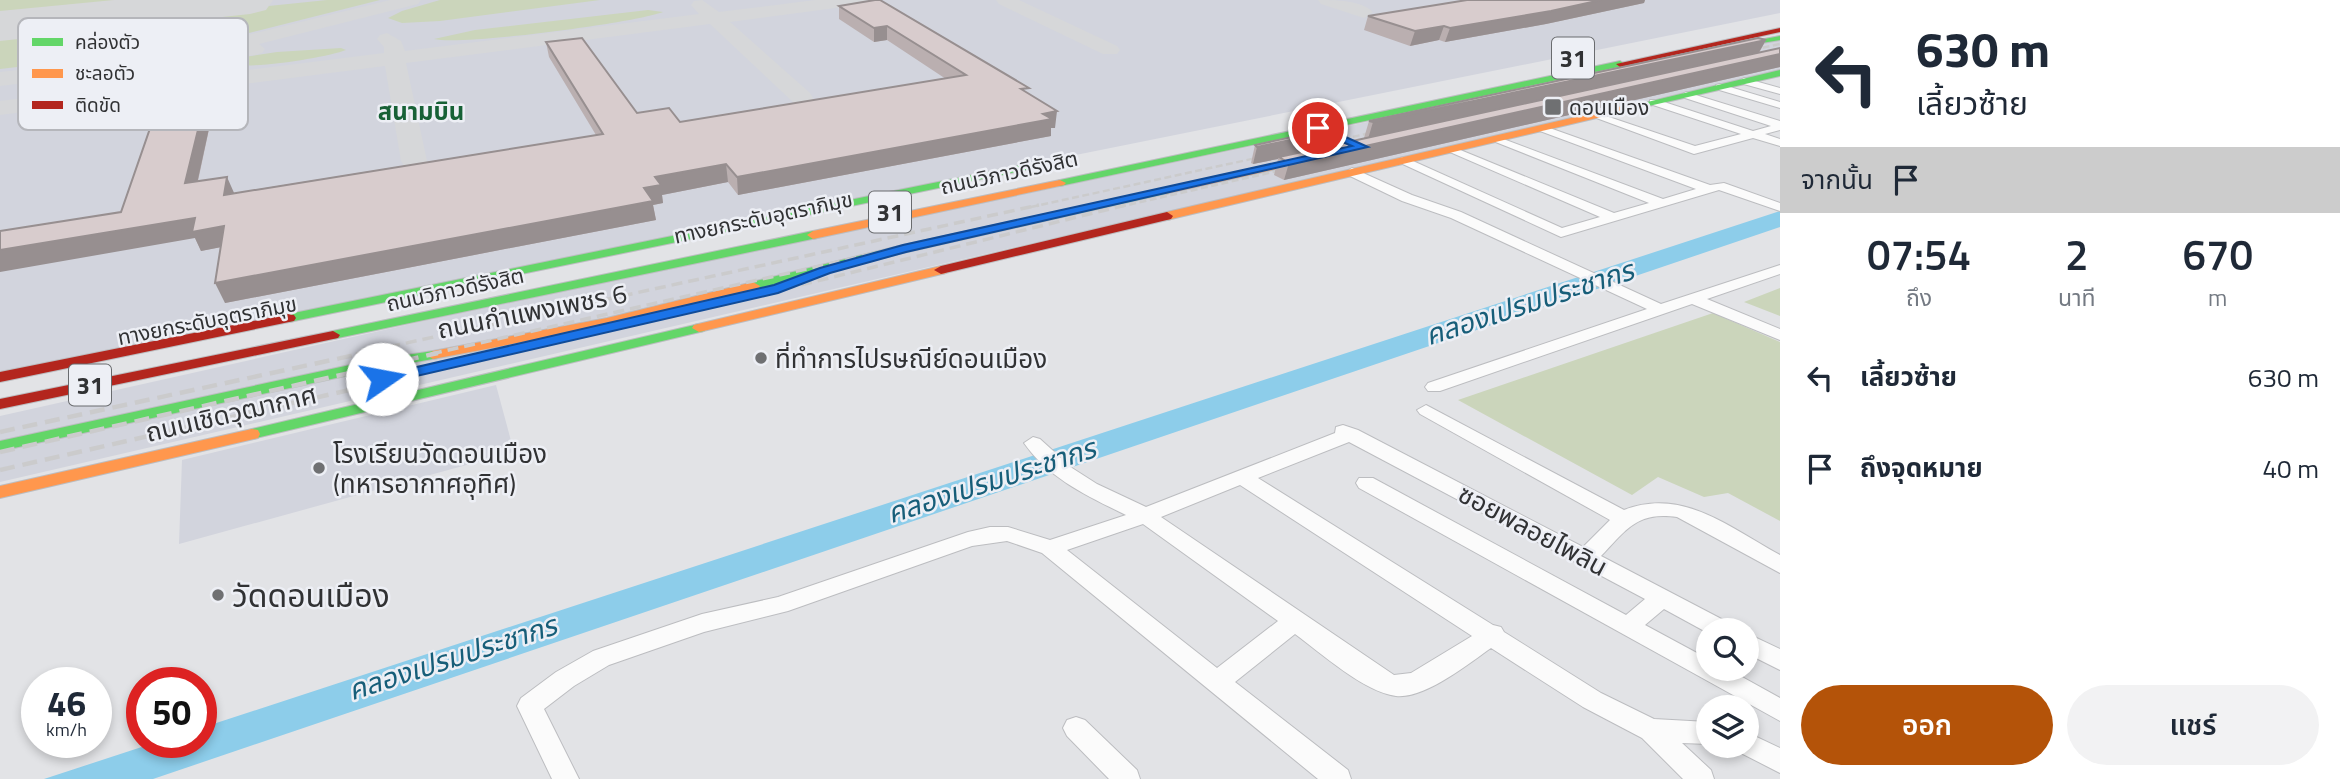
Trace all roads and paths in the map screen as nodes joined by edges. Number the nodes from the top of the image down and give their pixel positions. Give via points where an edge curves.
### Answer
1 (1780, 18) edge
2 (1780, 28) edge
3 (1780, 38) edge
4 (1698, 48) junction
5 (1768, 59) edge
6 (1780, 73) edge
7 (1477, 78) dead end
8 (1669, 81) edge
9 (1744, 81) junction
10 (1714, 89) junction
11 (1780, 91) edge
12 (1686, 95) junction
13 (1654, 102) junction
14 (1780, 104) edge
15 (1780, 112) edge
16 (1596, 116) junction
17 (1780, 126) edge
18 (1544, 129) junction
19 (1342, 131) junction
20 (1364, 134) dead end
21 (1754, 134) junction
22 (1494, 139) junction
23 (1780, 143) edge
24 (1449, 149) junction
25 (1322, 156) edge
26 (1400, 160) junction
27 (1052, 162) dead end
28 (1352, 172) junction
29 (1709, 189) junction
30 (1662, 203) junction
31 (1776, 206) edge
32 (1614, 218) junction
33 (929, 243) junction
34 (848, 264) junction
35 (945, 269) junction
36 (1780, 269) edge
37 (825, 270) junction
38 (869, 287) junction
39 (1709, 293) junction
40 (1693, 299) junction
41 (1661, 310) junction
42 (1780, 322) edge
43 (1780, 335) edge
44 (180, 367) junction
45 (154, 373) junction
46 (0, 377) edge
47 (0, 383) edge
48 (1434, 387) dead end
49 (0, 396) edge
50 (0, 404) edge
51 (1426, 410) dead end
52 (0, 411) edge
53 (0, 418) edge
54 (0, 446) edge
55 (1037, 447) dead end
56 (0, 459) edge
57 (1240, 476) junction
58 (1366, 483) dead end
59 (0, 492) edge
60 (1144, 515) junction
61 (1623, 519) junction
62 (1050, 548) junction
63 (1586, 558) junction
64 (1780, 565) edge
65 (1662, 598) junction
66 (1700, 618) edge
67 (1295, 621) junction
68 (1628, 626) junction
69 (1493, 634) junction
70 (1759, 649) edge
71 (1780, 660) edge
72 (1217, 681) junction
73 (1780, 710) edge
74 (1076, 728) dead end
75 (1650, 730) junction
76 (1696, 733) edge
77 (1759, 750) edge
78 (1780, 761) edge
79 (566, 779) edge
80 (1127, 779) edge
81 (1338, 779) edge
82 (1701, 779) edge

1 - 7 main road, 31
1 - 47 main road, ทางยกระดับอุตราภิมุข / 31
2 - 4 main road, 31
2 - 49 main road, ทางยกระดับอุตราภิมุข / 31
3 - 4 main road
4 - 19 main road, 31
5 - 8 main road
6 - 9 main road, ถนนเชิดวุฒากาศ
9 - 10 main road, ถนนเชิดวุฒากาศ
9 - 11 street
10 - 12 main road, ถนนเชิดวุฒากาศ
10 - 14 street
10 - 15 street
12 - 13 main road, ถนนเชิดวุฒากาศ
12 - 17 street
13 - 16 main road, ถนนเชิดวุฒากาศ
13 - 21 street
16 - 18 main road, ถนนเชิดวุฒากาศ
16 - 21 street via 1694,150
17 - 21 street
18 - 22 main road, ถนนเชิดวุฒากาศ
18 - 29 street
19 - 20 main road
19 - 44 main road, ถนนวิภาวดีรังสิต / 31 via 1318,128
21 - 23 street
22 - 24 main road, ถนนเชิดวุฒากาศ
22 - 30 street
24 - 26 main road, ถนนเชิดวุฒากาศ
24 - 32 street
25 - 33 main road, ถนนกำแพงเพชร 6
26 - 28 main road, ถนนเชิดวุฒากาศ
26 - 32 street via 1560,233
27 - 46 main road, ถนนวิภาวดีรังสิต / 31
28 - 35 main road, ถนนเชิดวุฒากาศ
28 - 41 street
29 - 30 street
29 - 31 street via 1720,186
30 - 32 street
33 - 34 main road, ถนนกำแพงเพชร 6
33 - 35 main road
34 - 37 main road, ถนนกำแพงเพชร 6
34 - 38 main road
35 - 38 main road, ถนนเชิดวุฒากาศ
36 - 39 street
37 - 54 main road, ถนนกำแพงเพชร 6 via 607,322 373,365
37 - 56 main road, ถนนกำแพงเพชร 6 via 778,288 434,369
38 - 59 main road, ถนนเชิดวุฒากาศ
39 - 40 street
39 - 42 street
40 - 41 street
40 - 43 street
41 - 48 street
44 - 45 main road, ถนนวิภาวดีรังสิต / 31
44 - 53 main road via 91,396
45 - 50 main road, ถนนวิภาวดีรังสิต / 31
45 - 52 main road
51 - 61 street
55 - 60 street via 1090,489
57 - 60 street
57 - 63 street, ซอยพลอยไพลิน via 1347,433
57 - 69 street
58 - 68 street
60 - 62 street
60 - 67 street
61 - 63 street
61 - 64 street via 1655,509 1683,511
62 - 72 street
62 - 79 street via 1008,534 968,539 780,606 702,624 601,658 530,706
63 - 65 street, ซอยพลอยไพลิน
65 - 66 street, ซอยพลอยไพลิน
65 - 68 street
67 - 69 street via 1368,673 1399,686 1414,683
67 - 72 street
68 - 73 street
69 - 75 street via 1592,700
70 - 71 street
72 - 81 street
74 - 80 street
75 - 76 street
75 - 82 street
77 - 78 street

